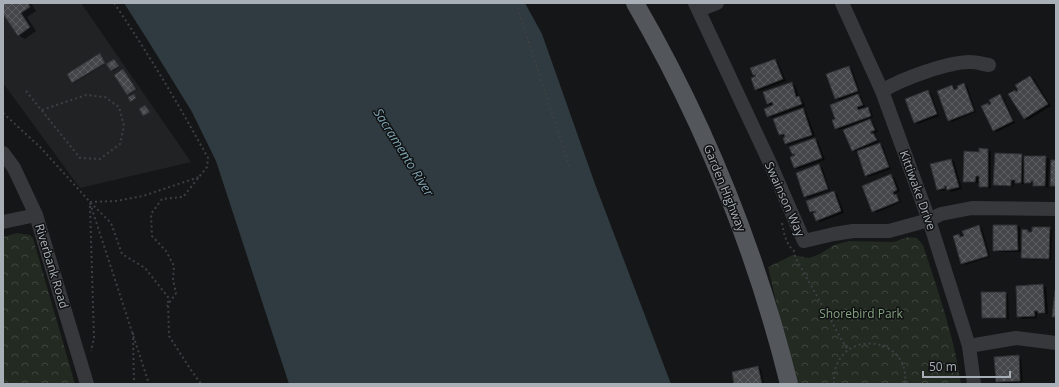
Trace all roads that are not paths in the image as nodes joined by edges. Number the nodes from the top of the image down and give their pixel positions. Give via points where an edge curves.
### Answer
1 (635, 3) edge
2 (717, 3) edge
3 (842, 3) edge
4 (697, 7) edge
5 (988, 65) dead end
6 (882, 91) junction
7 (3, 153) edge
8 (1056, 209) edge
9 (36, 215) junction
10 (929, 220) junction
11 (3, 222) edge
12 (1056, 342) edge
13 (970, 346) junction
14 (87, 384) edge
15 (788, 384) edge
16 (974, 384) edge

1 - 15 main road, Garden Highway via 672,70 723,183 761,284
2 - 4 street
3 - 6 street, Kittiwake Drive
4 - 10 street, Swainson Way via 804,241 853,231 889,231
5 - 6 street via 969,62 955,64 892,84
6 - 10 street, Kittiwake Drive
7 - 9 street, Riverbank Road via 14,168
8 - 10 street, Swainson Way via 972,208 941,214
9 - 11 street
9 - 14 street, Riverbank Road
10 - 13 street, Kittiwake Drive
12 - 13 street via 1016,338
13 - 16 street, Kittiwake Drive

